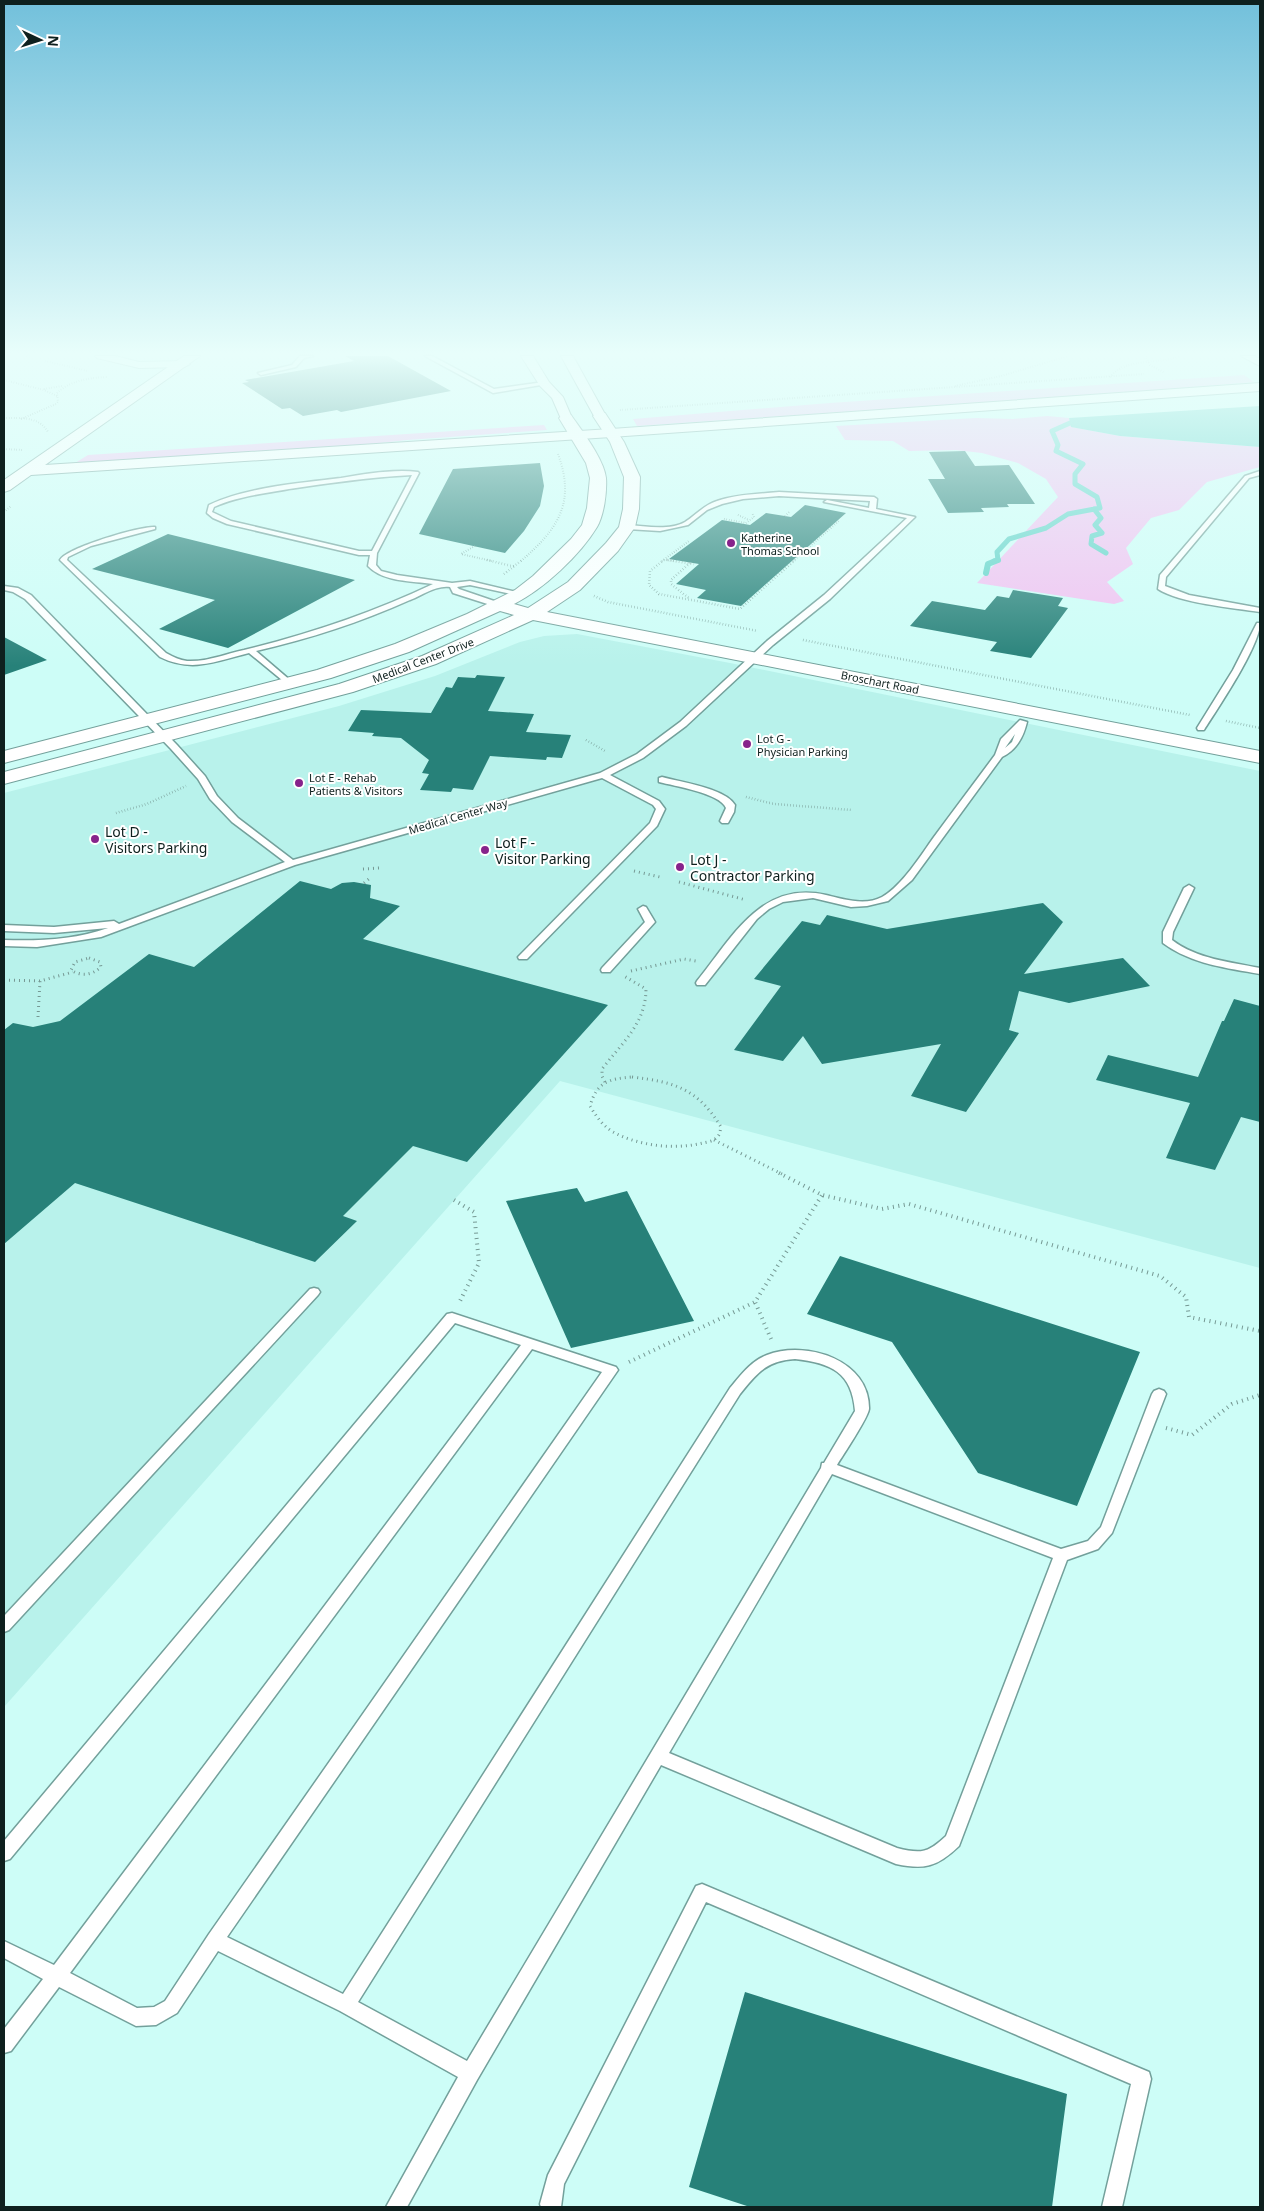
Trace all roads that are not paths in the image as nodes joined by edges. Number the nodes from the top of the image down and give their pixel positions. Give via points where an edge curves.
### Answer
1 (45, 459) edge
2 (208, 459) edge
3 (591, 459) edge
4 (625, 459) edge
5 (28, 471) junction
6 (1260, 473) edge
7 (4, 487) edge
8 (779, 494) junction
9 (812, 500) dead end
10 (827, 502) dead end
11 (872, 510) junction
12 (626, 527) junction
13 (153, 528) dead end
14 (374, 554) junction
15 (441, 583) junction
16 (452, 585) junction
17 (4, 588) edge
18 (521, 594) junction
19 (554, 600) junction
20 (575, 604) dead end
21 (500, 606) junction
22 (1260, 610) edge
23 (531, 614) junction
24 (1260, 625) edge
25 (702, 630) dead end
26 (774, 639) junction
27 (251, 651) junction
28 (754, 657) junction
29 (288, 683) junction
30 (1027, 716) junction
31 (147, 720) junction
32 (1204, 723) junction
33 (164, 736) junction
34 (1260, 739) edge
35 (4, 756) edge
36 (1260, 757) edge
37 (603, 775) junction
38 (4, 778) edge
39 (662, 780) dead end
40 (725, 821) dead end
41 (292, 863) junction
42 (1190, 888) dead end
43 (643, 909) dead end
44 (131, 923) junction
45 (4, 928) edge
46 (4, 943) edge
47 (523, 957) dead end
48 (606, 970) dead end
49 (1260, 971) edge
50 (701, 983) dead end
51 (314, 1292) dead end
52 (530, 1342) junction
53 (1159, 1394) dead end
54 (828, 1467) junction
55 (1061, 1556) junction
56 (4, 1626) edge
57 (659, 1756) junction
58 (4, 1853) edge
59 (215, 1940) junction
60 (4, 1949) edge
61 (56, 1977) junction
62 (346, 2005) junction
63 (4, 2044) edge
64 (470, 2073) junction
65 (396, 2207) edge
66 (551, 2207) edge
67 (1112, 2207) edge

1 - 5 street
2 - 5 street
3 - 18 street, Medical Center Drive via 598,478 590,525 577,543
4 - 12 street, Medical Center Drive via 632,477 631,509
5 - 7 street
6 - 22 lane via 1247,477 1163,577 1161,587 1177,595
8 - 9 lane
8 - 11 lane via 874,499
8 - 12 lane via 720,502 686,524 673,528
10 - 11 lane
11 - 26 lane, Medical Center Way via 912,517 827,597
12 - 19 street, Medical Center Drive via 574,586
13 - 27 lane via 90,545 65,556 63,560 163,655 173,660 187,664
14 - 14 lane via 416,473 336,480 252,493 223,500 211,506 209,512 229,522
14 - 15 lane via 372,566 379,572
15 - 16 lane
15 - 27 lane via 341,625
16 - 18 lane via 470,583
16 - 21 lane via 456,591
17 - 31 lane via 28,597
18 - 19 street
18 - 21 street, Medical Center Drive
19 - 20 street
19 - 23 street, Medical Center Drive
21 - 23 street, Broschart Road
21 - 29 street, Medical Center Drive via 402,648
23 - 28 street, Broschart Road
23 - 33 street, Medical Center Drive via 429,660 346,688
24 - 32 lane via 1238,670
25 - 26 street, Broschart Road
26 - 28 lane, Medical Center Way
26 - 32 street, Broschart Road
27 - 29 lane
28 - 30 street, Broschart Road
28 - 37 lane, Medical Center Way via 663,740
29 - 31 street, Medical Center Drive
30 - 36 street, Broschart Road
30 - 50 lane via 1018,740 1010,750 999,755 909,878 885,899 851,904 813,895 781,899 754,917
31 - 33 lane
31 - 35 street, Medical Center Drive
32 - 34 street, Broschart Road
33 - 38 street, Medical Center Drive
33 - 41 lane via 235,820
37 - 41 lane, Medical Center Way
37 - 47 lane via 656,804 661,809 659,817
39 - 40 lane via 723,798 730,807
41 - 44 lane, Medical Center Way
42 - 49 lane via 1166,941 1188,954
43 - 48 lane via 650,922
44 - 45 lane, Medical Center Way via 54,930
44 - 46 lane, Medical Center Way via 63,942
51 - 56 lane
52 - 58 lane via 452,1317
52 - 59 lane via 611,1370
52 - 61 lane
53 - 55 lane via 1100,1540 1089,1548
54 - 55 lane
54 - 57 lane
54 - 62 lane via 862,1412 861,1394 851,1376 834,1363 794,1354 762,1362 736,1391
55 - 57 lane via 953,1842 938,1856 918,1861 896,1856
57 - 64 lane
59 - 61 lane via 172,2007 156,2016 136,2017
59 - 62 lane
60 - 61 lane
61 - 63 lane
62 - 64 lane
64 - 65 lane
66 - 67 lane via 555,2182 702,1892 1142,2078

